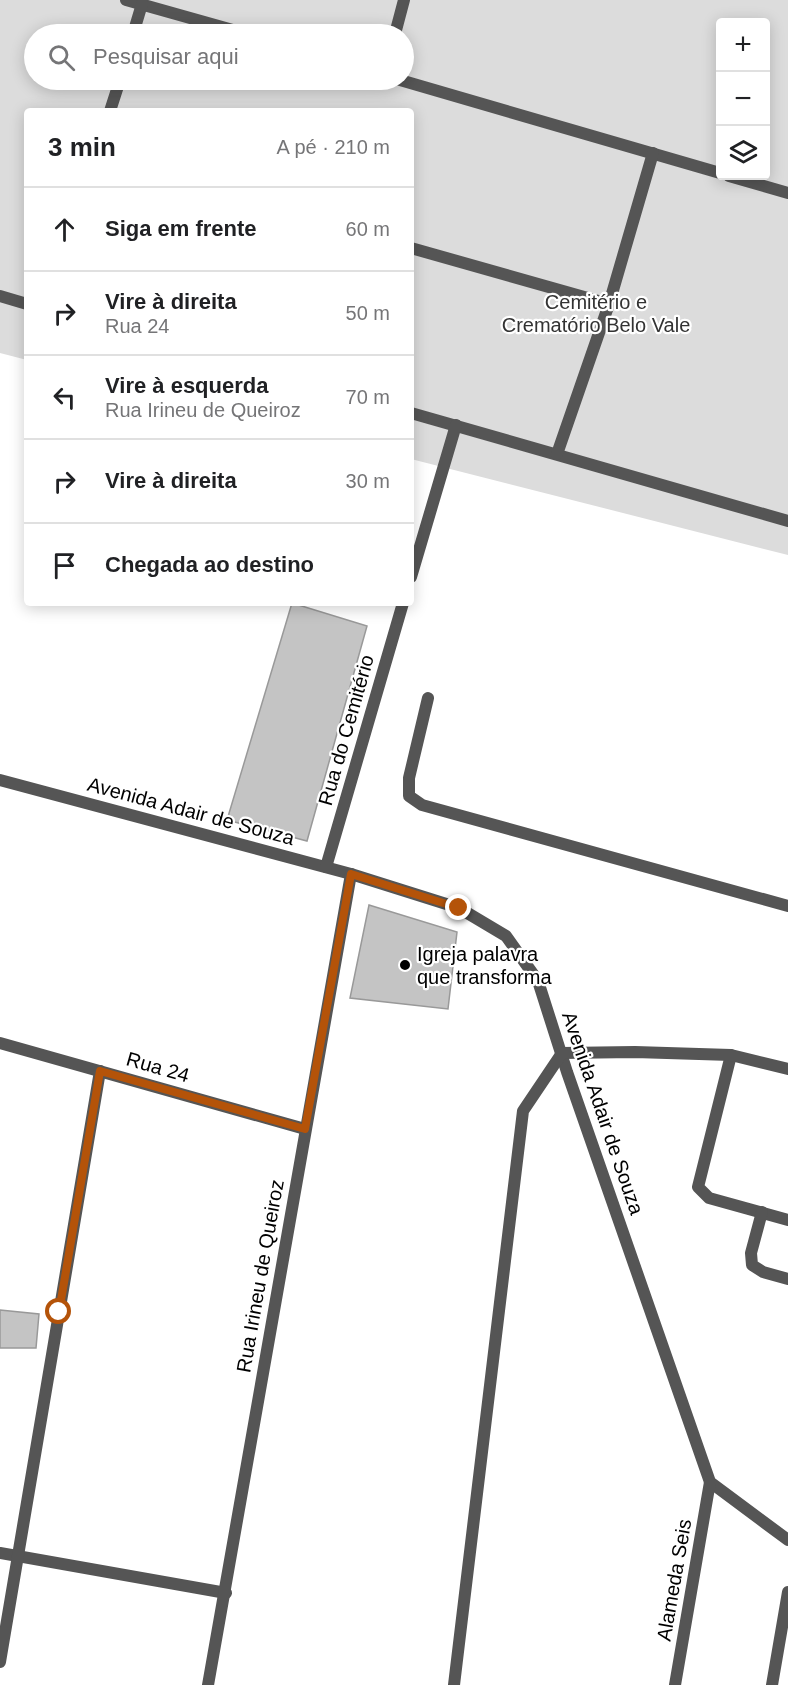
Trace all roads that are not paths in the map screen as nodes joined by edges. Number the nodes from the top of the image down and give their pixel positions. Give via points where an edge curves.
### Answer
1 (126, 0) edge
2 (404, 0) edge
3 (142, 4) junction
4 (136, 24) edge
5 (212, 24) edge
6 (397, 24) edge
7 (414, 84) edge
8 (117, 90) edge
9 (111, 108) edge
10 (653, 153) junction
11 (716, 172) edge
12 (743, 180) edge
13 (788, 193) edge
14 (414, 249) edge
15 (0, 296) edge
16 (24, 303) edge
17 (609, 304) junction
18 (414, 414) edge
19 (456, 425) junction
20 (557, 454) junction
21 (788, 521) edge
22 (414, 568) edge
23 (403, 606) edge
24 (428, 698) dead end
25 (0, 780) edge
26 (326, 867) junction
27 (351, 874) junction
28 (788, 906) edge
29 (0, 1044) edge
30 (562, 1053) junction
31 (731, 1055) junction
32 (788, 1069) edge
33 (100, 1071) junction
34 (305, 1129) junction
35 (762, 1212) junction
36 (788, 1220) edge
37 (788, 1279) edge
38 (710, 1482) junction
39 (788, 1540) edge
40 (0, 1553) edge
41 (18, 1557) junction
42 (788, 1592) edge
43 (226, 1593) junction
44 (0, 1662) edge
45 (208, 1685) edge
46 (454, 1685) edge
47 (675, 1685) edge
48 (772, 1685) edge

1 - 3 street
2 - 6 street
3 - 4 street
3 - 5 street
7 - 10 street
8 - 9 street
10 - 11 street
10 - 17 street
12 - 13 street
14 - 17 street
15 - 16 street
17 - 20 street
18 - 19 street
19 - 20 street
19 - 22 street
20 - 21 street
23 - 26 street, Rua do Cemitério
24 - 28 street via 409,778 409,796 422,805
25 - 26 street, Avenida Adair de Souza
26 - 27 street, Avenida Adair de Souza
27 - 30 street, Avenida Adair de Souza via 459,908 506,936 538,981
27 - 34 street, Rua Irineu de Queiroz
29 - 33 street, Rua 24
30 - 31 street
30 - 38 street, Avenida Adair de Souza
30 - 46 street via 523,1111
31 - 32 street
31 - 35 street via 698,1187 709,1198
33 - 34 street, Rua 24
33 - 41 street
34 - 43 street, Rua Irineu de Queiroz
35 - 36 street
35 - 37 street via 751,1253 752,1265
38 - 39 street
38 - 47 street, Alameda Seis
40 - 41 street
41 - 43 street
41 - 44 street
42 - 48 street
43 - 45 street, Rua Irineu de Queiroz

